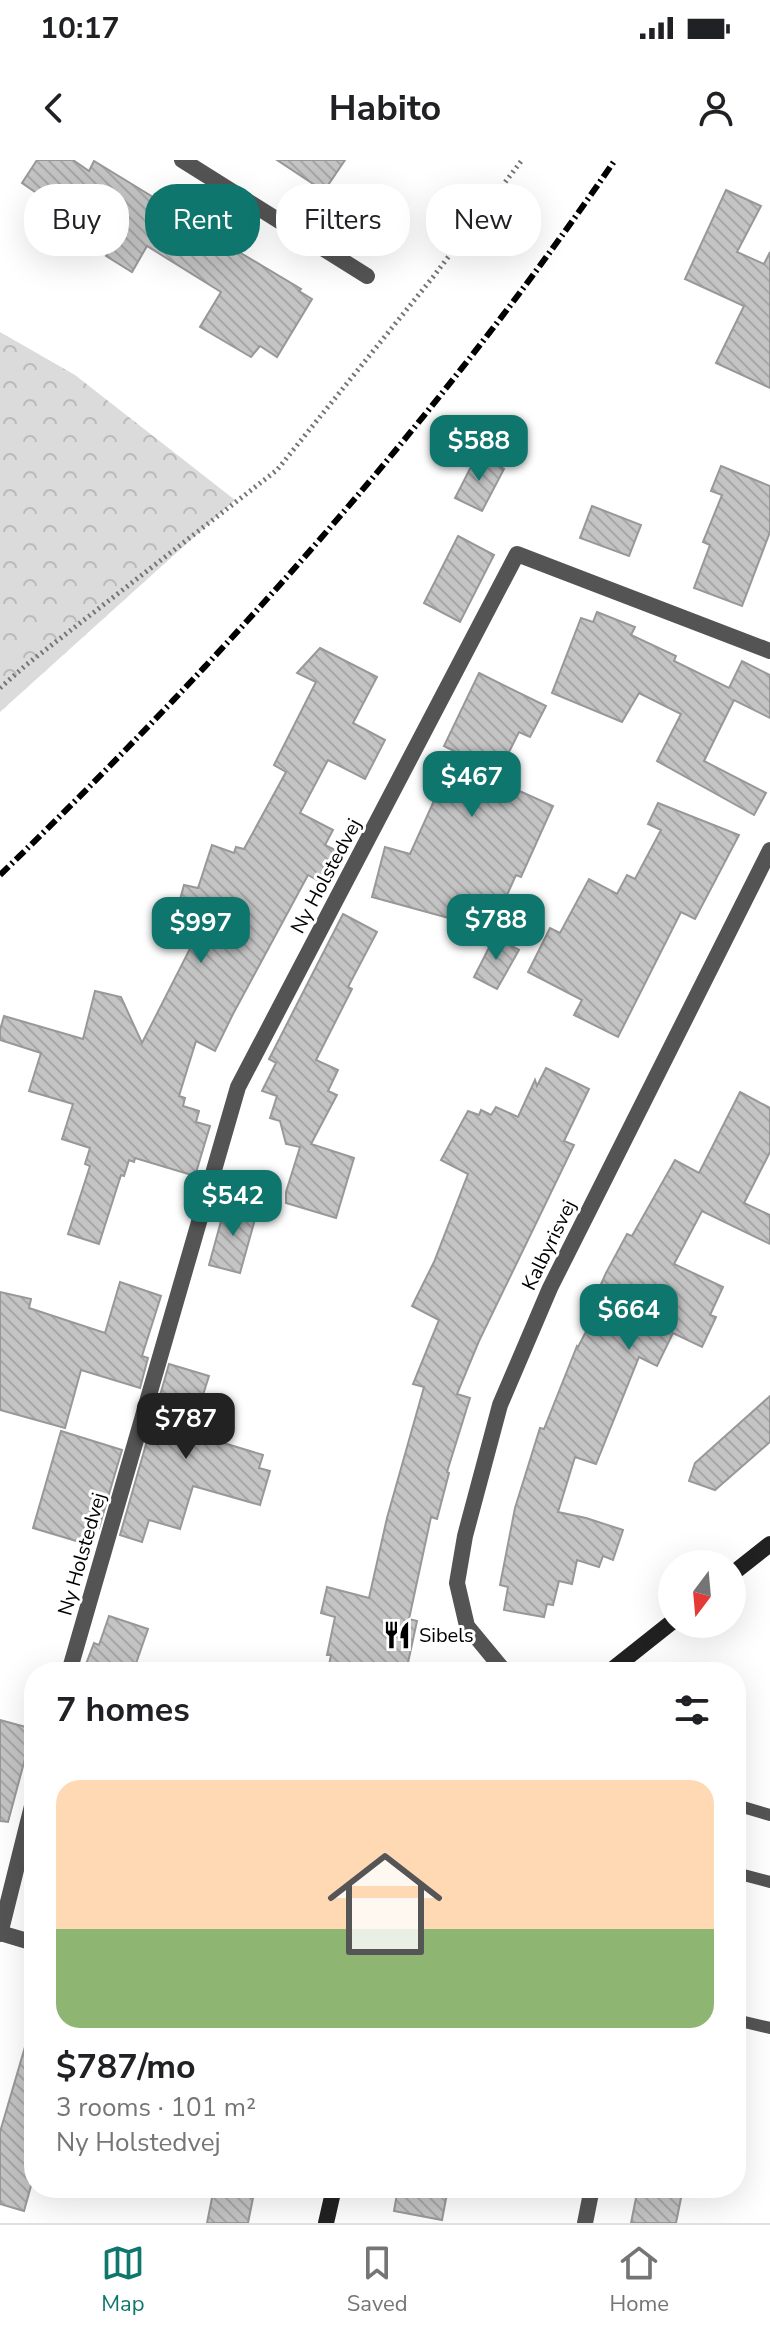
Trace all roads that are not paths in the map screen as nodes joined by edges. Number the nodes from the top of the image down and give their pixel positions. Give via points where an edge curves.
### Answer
1 (182, 160) edge
2 (367, 276) dead end
3 (770, 651) edge
4 (770, 850) edge
5 (770, 1544) edge
6 (746, 1563) edge
7 (658, 1633) edge
8 (72, 1662) edge
9 (497, 1662) edge
10 (622, 1662) edge
11 (746, 1808) edge
12 (770, 1815) edge
13 (24, 1838) edge
14 (746, 1876) edge
15 (770, 1882) edge
16 (0, 1934) edge
17 (24, 1940) edge
18 (746, 2022) edge
19 (770, 2028) edge
20 (332, 2198) edge
21 (590, 2198) edge
22 (326, 2223) edge
23 (585, 2223) edge

1 - 2 street
3 - 8 street, Ny Holstedvej via 517,554 238,1087
4 - 9 street, Kalbyrisvej via 550,1288 500,1405 457,1583 467,1626
5 - 6 street
7 - 10 street
11 - 12 lane
13 - 16 street
14 - 15 lane
16 - 17 street
18 - 19 lane
20 - 22 street
21 - 23 street

